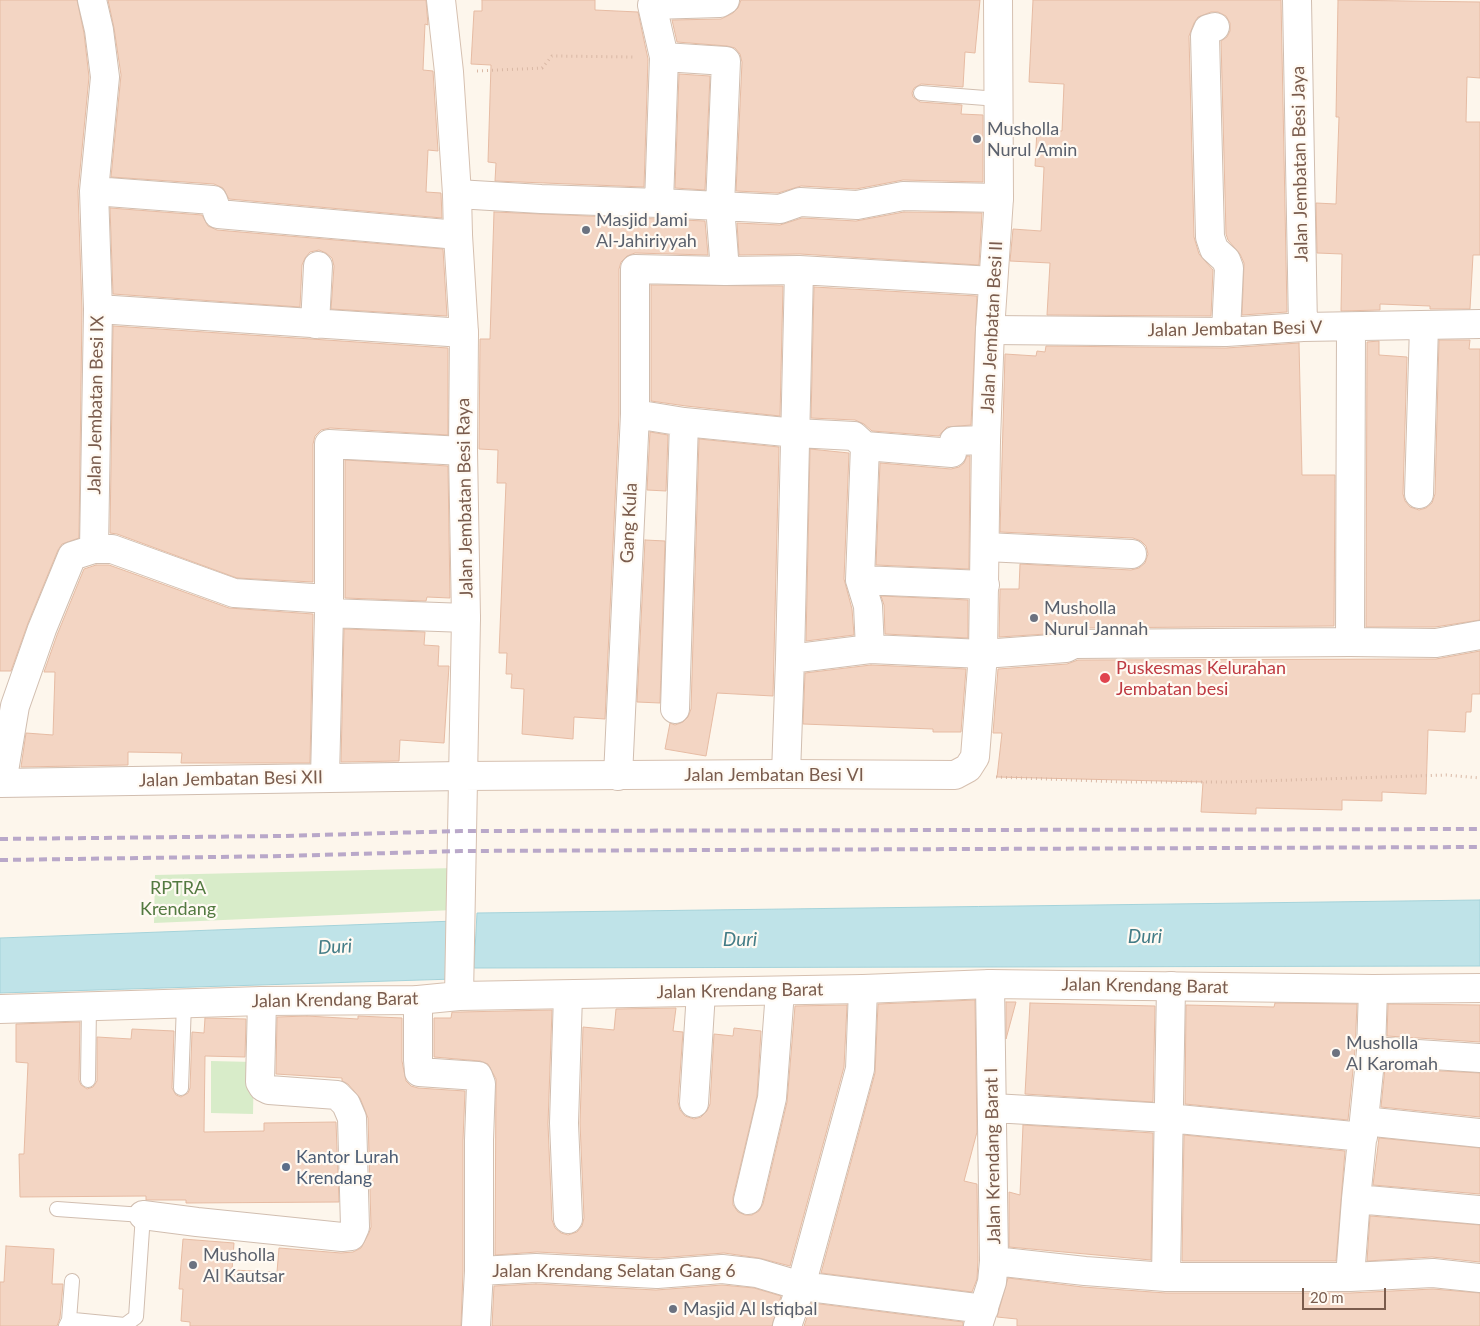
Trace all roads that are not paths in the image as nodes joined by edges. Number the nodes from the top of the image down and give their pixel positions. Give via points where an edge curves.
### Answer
1 (92, 0) edge
2 (440, 0) edge
3 (725, 0) edge
4 (998, 0) edge
5 (1297, 0) edge
6 (652, 3) edge
7 (1215, 27) dead end
8 (664, 57) junction
9 (921, 93) dead end
10 (998, 99) junction
11 (94, 191) junction
12 (457, 194) junction
13 (999, 198) junction
14 (658, 203) junction
15 (720, 206) junction
16 (458, 235) junction
17 (318, 266) dead end
18 (799, 270) junction
19 (725, 271) junction
20 (994, 281) junction
21 (98, 309) junction
22 (314, 324) junction
23 (1480, 324) edge
24 (1424, 326) junction
25 (1303, 327) junction
26 (1350, 327) junction
27 (990, 330) junction
28 (1226, 332) junction
29 (464, 333) junction
30 (634, 414) junction
31 (684, 422) junction
32 (796, 433) junction
33 (986, 440) junction
34 (865, 446) junction
35 (463, 451) junction
36 (1419, 494) dead end
37 (986, 548) junction
38 (94, 549) junction
39 (1132, 554) dead end
40 (860, 580) junction
41 (984, 584) junction
42 (329, 606) junction
43 (466, 618) junction
44 (1480, 635) edge
45 (1350, 642) junction
46 (870, 649) junction
47 (983, 654) junction
48 (790, 659) junction
49 (675, 709) dead end
50 (786, 774) junction
51 (462, 776) junction
52 (618, 776) junction
53 (326, 777) junction
54 (1, 783) edge
55 (990, 984) junction
56 (1171, 986) junction
57 (458, 988) junction
58 (1480, 988) edge
59 (863, 989) junction
60 (1373, 989) junction
61 (780, 991) junction
62 (701, 992) junction
63 (568, 995) junction
64 (262, 1000) junction
65 (418, 1000) junction
66 (184, 1003) junction
67 (89, 1006) junction
68 (0, 1009) edge
69 (1371, 1051) junction
70 (1480, 1058) edge
71 (88, 1080) dead end
72 (181, 1088) dead end
73 (694, 1103) dead end
74 (993, 1108) junction
75 (1168, 1118) junction
76 (1364, 1129) junction
77 (1480, 1133) edge
78 (1356, 1199) junction
79 (748, 1200) dead end
80 (57, 1209) dead end
81 (1480, 1210) edge
82 (143, 1215) junction
83 (568, 1219) dead end
84 (994, 1261) junction
85 (479, 1271) junction
86 (1166, 1277) junction
87 (1350, 1277) junction
88 (1480, 1278) edge
89 (72, 1281) dead end
90 (801, 1286) junction
91 (981, 1317) edge
92 (67, 1323) edge
93 (476, 1326) edge
94 (787, 1326) edge

1 - 11 street, Jalan Jembatan Besi IX via 105,77
2 - 12 street, Jalan Jembatan Besi Raya via 449,72
3 - 6 street via 720,3
4 - 10 street, Jalan Jembatan Besi II
5 - 25 street, Jalan Jembatan Besi Jaya
6 - 8 street
7 - 28 street via 1208,29 1205,36 1210,237 1214,249 1226,260 1229,268
8 - 14 street
8 - 15 street via 726,62
9 - 10 lane
10 - 13 street, Jalan Jembatan Besi II
11 - 16 street via 213,200 218,214
11 - 21 street, Jalan Jembatan Besi IX
12 - 14 street
12 - 16 street, Jalan Jembatan Besi Raya
13 - 15 street via 902,196 857,205 800,202 780,209
13 - 20 street, Jalan Jembatan Besi II
14 - 15 street
15 - 19 street
16 - 29 street, Jalan Jembatan Besi Raya
17 - 22 street
18 - 19 street
18 - 20 street
18 - 32 street
19 - 30 street, Gang Kula via 635,270
20 - 27 street, Jalan Jembatan Besi II
21 - 22 street
21 - 38 street, Jalan Jembatan Besi IX
22 - 29 street
23 - 24 street, Jalan Jembatan Besi V
24 - 26 street, Jalan Jembatan Besi V
24 - 36 street
25 - 26 street, Jalan Jembatan Besi V
25 - 28 street, Jalan Jembatan Besi V
26 - 45 street
27 - 28 street, Jalan Jembatan Besi V
27 - 33 street, Jalan Jembatan Besi II
29 - 35 street, Jalan Jembatan Besi Raya
30 - 31 street
30 - 52 street, Gang Kula
31 - 32 street
31 - 49 street
32 - 34 street via 854,436
32 - 48 street
33 - 34 street via 954,441 952,452
33 - 37 street, Jalan Jembatan Besi II
34 - 40 street
35 - 42 street via 329,444
35 - 43 street, Jalan Jembatan Besi Raya
37 - 39 street
37 - 41 street, Jalan Jembatan Besi II
38 - 42 street via 112,549 234,593
38 - 54 street via 72,556 42,629 15,706
40 - 41 street
40 - 46 street via 868,606
41 - 47 street, Jalan Jembatan Besi II
42 - 43 street
42 - 53 street
43 - 51 street, Jalan Jembatan Besi Raya
44 - 45 street via 1436,643
45 - 47 street via 1074,644 1066,648
46 - 47 street
46 - 48 street
47 - 50 street, Jalan Jembatan Besi VI via 976,757 968,768 955,775
48 - 50 street
50 - 52 street, Jalan Jembatan Besi VI
51 - 52 street, Jalan Jembatan Besi VI
51 - 53 street, Jalan Jembatan Besi XII
51 - 57 street, Jalan Jembatan Besi Raya
53 - 54 street, Jalan Jembatan Besi XII
55 - 56 street, Jalan Krendang Barat
55 - 59 street, Jalan Krendang Barat
55 - 74 street, Jalan Krendang Barat I
56 - 60 street, Jalan Krendang Barat
56 - 75 street
57 - 63 street, Jalan Krendang Barat
57 - 65 street, Jalan Krendang Barat
58 - 60 street, Jalan Krendang Barat
59 - 61 street, Jalan Krendang Barat
59 - 90 street via 860,1069
60 - 69 street
61 - 62 street, Jalan Krendang Barat
61 - 79 street via 772,1098
62 - 63 street, Jalan Krendang Barat
62 - 73 street
63 - 83 street via 564,1123
64 - 65 street, Jalan Krendang Barat
64 - 66 street, Jalan Krendang Barat
64 - 82 street via 260,1082 263,1087 337,1095 346,1104 352,1118 355,1228 351,1236
65 - 85 street via 419,1072 478,1076 481,1084
66 - 67 street, Jalan Krendang Barat
66 - 72 lane
67 - 68 street, Jalan Krendang Barat
67 - 71 lane
69 - 70 street
69 - 76 street
74 - 75 street
74 - 84 street, Jalan Krendang Barat I
75 - 76 street
75 - 86 street
76 - 77 street
76 - 78 street
78 - 81 street
78 - 87 street
80 - 82 lane
82 - 92 lane via 136,1318 125,1325
84 - 86 street
84 - 91 street, Jalan Krendang Barat I via 992,1282
85 - 90 street, Jalan Krendang Selatan Gang 6 via 536,1268 657,1274 722,1269 757,1273
85 - 93 street, Jalan Krendang Selatan Gang 6
86 - 87 street
87 - 88 street via 1433,1273
89 - 92 lane
90 - 91 street, Jalan Krendang Selatan Gang 6
90 - 94 street

